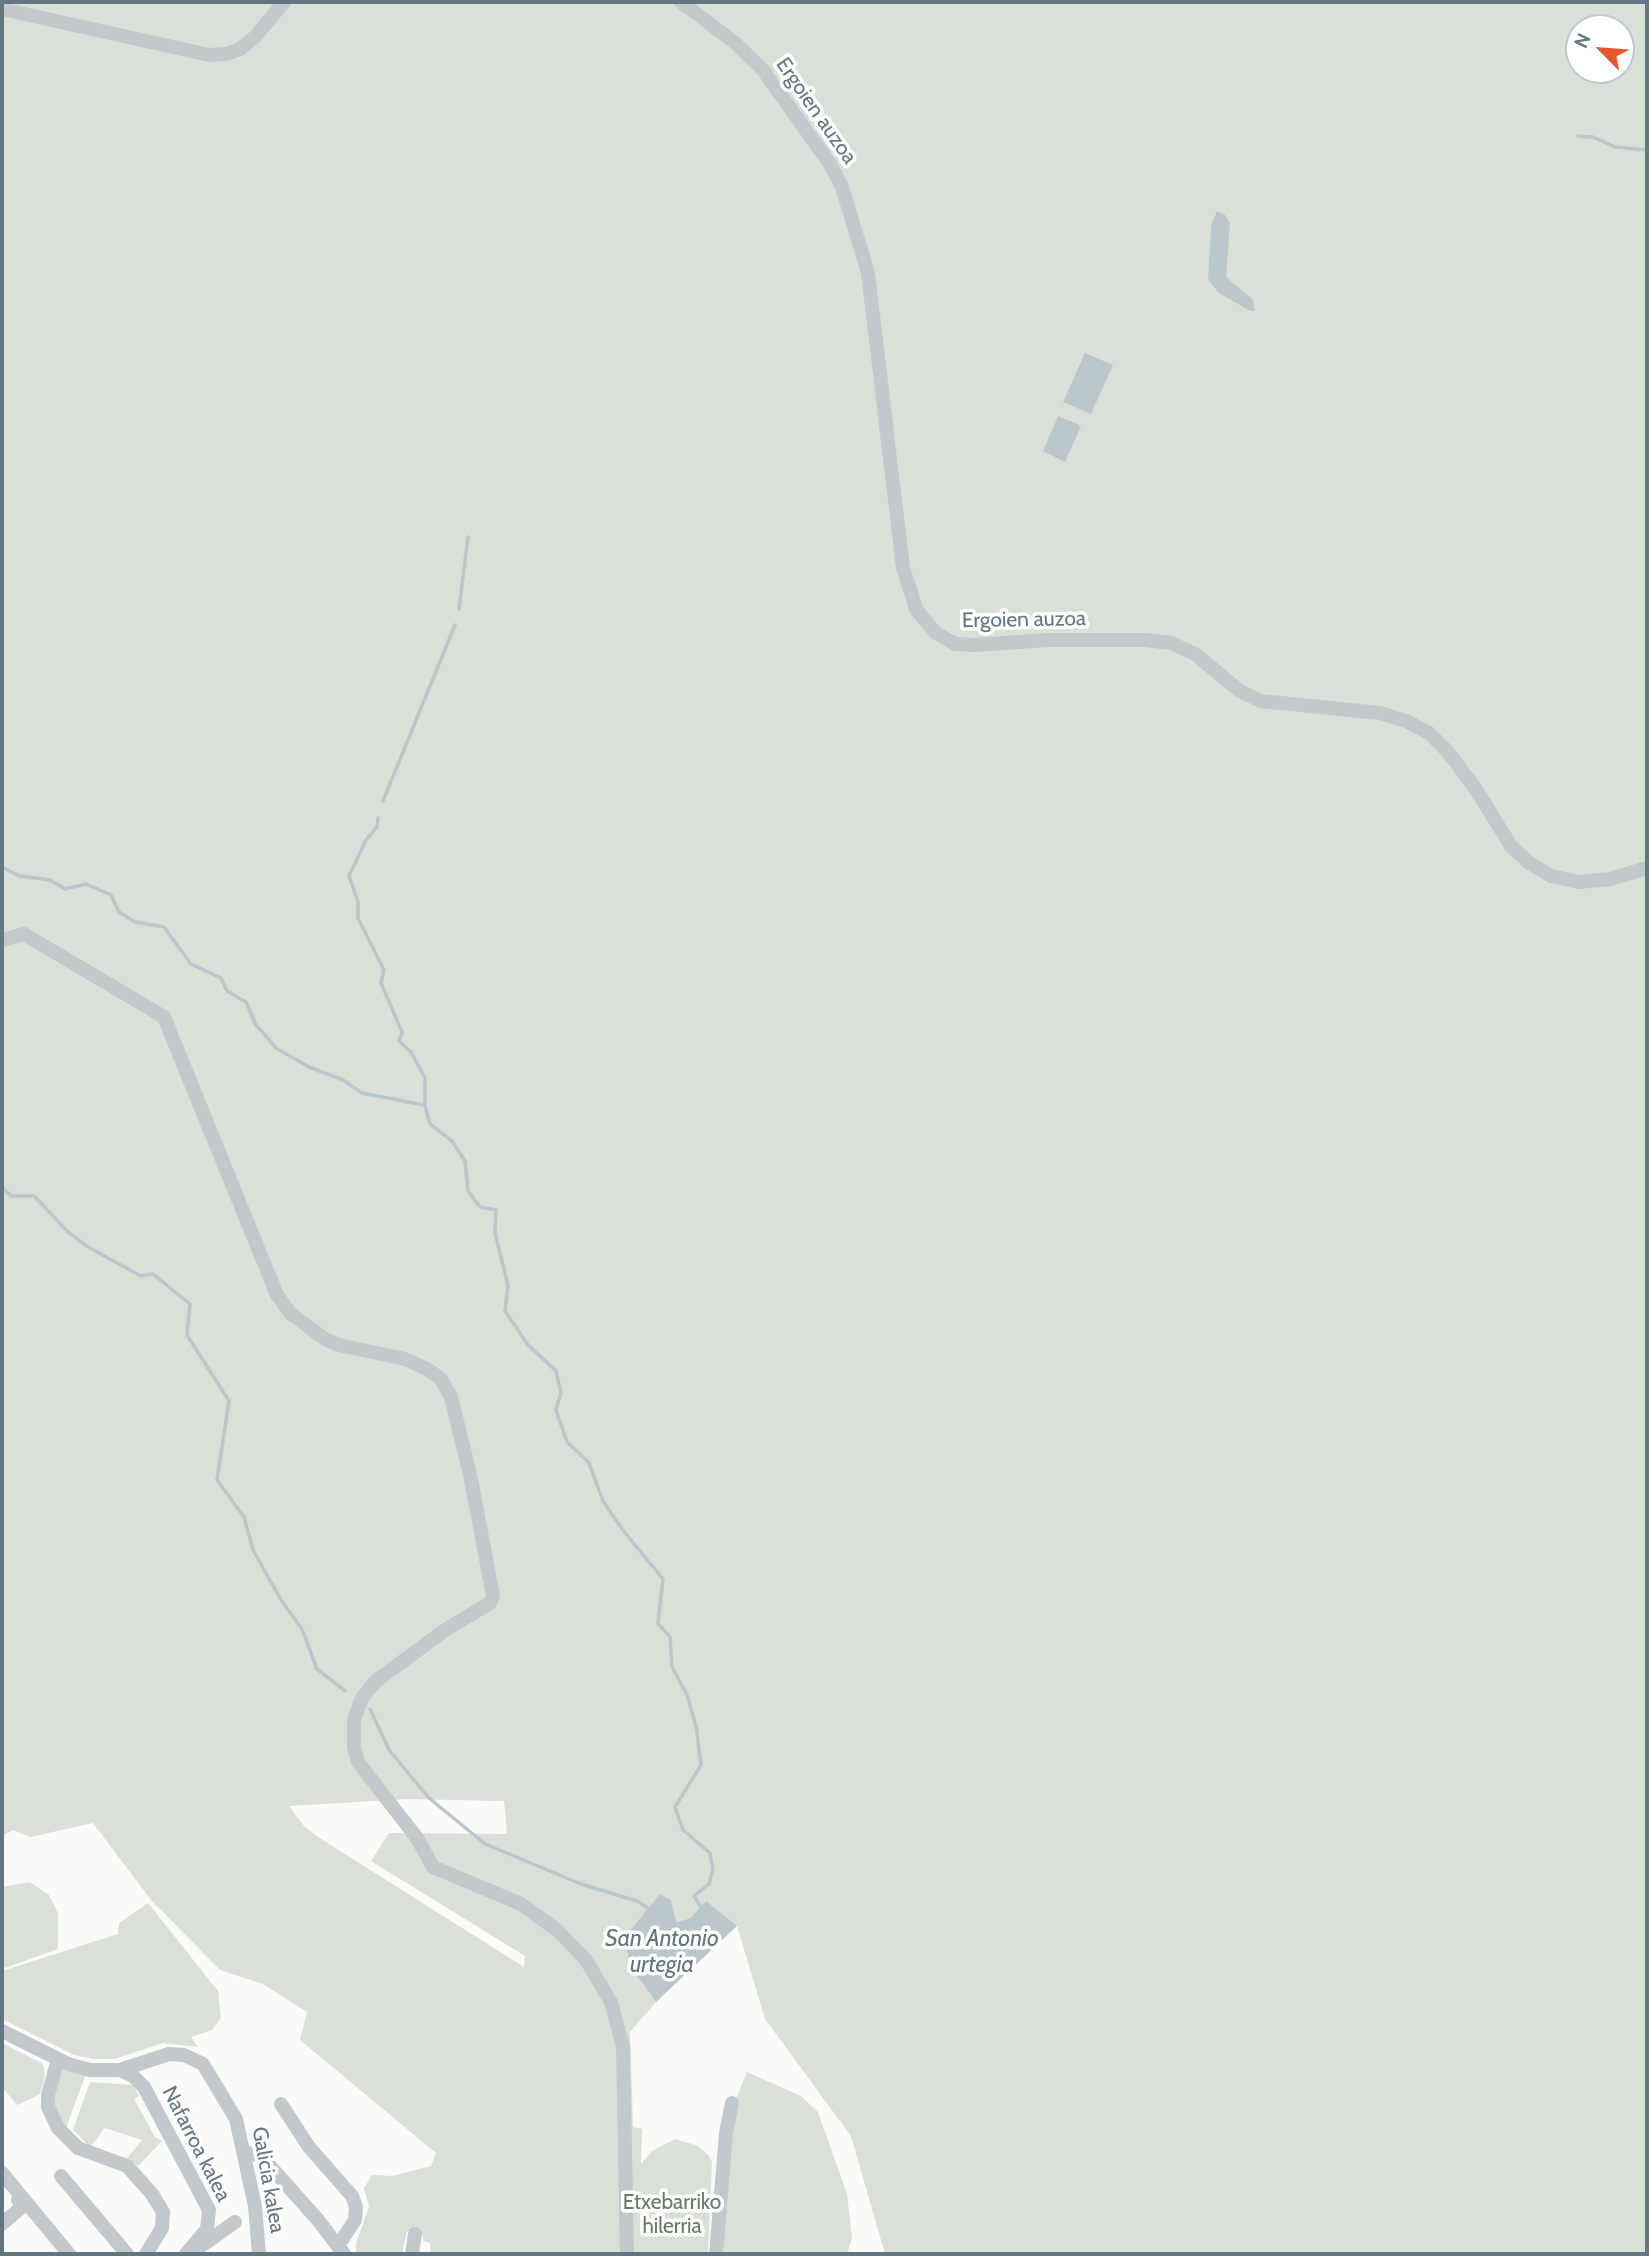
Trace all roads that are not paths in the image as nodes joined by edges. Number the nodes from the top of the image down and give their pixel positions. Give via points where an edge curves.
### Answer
1 (284, 2) edge
2 (681, 2) edge
3 (2, 9) edge
4 (1647, 868) edge
5 (2, 940) edge
6 (2, 2031) edge
7 (159, 2056) junction
8 (58, 2059) junction
9 (120, 2070) junction
10 (144, 2087) junction
11 (732, 2103) dead end
12 (281, 2104) dead end
13 (244, 2152) junction
14 (2, 2173) edge
15 (61, 2176) dead end
16 (21, 2197) junction
17 (235, 2222) dead end
18 (2, 2224) edge
19 (415, 2234) dead end
20 (341, 2250) edge
21 (69, 2254) edge
22 (127, 2254) edge
23 (146, 2254) edge
24 (188, 2254) edge
25 (259, 2254) edge
26 (412, 2254) edge
27 (627, 2254) edge
28 (716, 2254) edge

1 - 3 street via 240,49 209,55
2 - 4 street, Ergoien auzoa via 763,70 842,187 868,273 903,568 917,611 936,633 955,644 975,645 1049,640 1171,643 1195,654 1240,691 1261,701 1380,713 1429,733 1475,788 1511,846 1551,876 1579,882
5 - 27 street via 24,934 164,1017 277,1295 290,1313 338,1345 405,1359 427,1369 452,1396 494,1596 376,1681 362,1698 354,1720 354,1747 358,1762 417,1838 433,1867 521,1904 557,1930 586,1960 611,2002 624,2047
6 - 8 street, Galicia kalea
7 - 9 street, Galicia kalea
7 - 10 street, Nafarroa kalea
7 - 13 street, Galicia kalea via 184,2055 209,2071 236,2119
8 - 9 street, Galicia kalea via 90,2070
8 - 23 street via 48,2095 48,2108 58,2128 78,2148 127,2166 163,2212 162,2228
9 - 10 street, Nafarroa kalea
10 - 24 street, Nafarroa kalea via 209,2210 207,2229
11 - 28 street
12 - 20 street via 309,2147 352,2196 355,2220
13 - 20 street via 261,2156
13 - 25 street, Galicia kalea
14 - 16 street
15 - 22 street
16 - 18 street via 18,2200 23,2206
16 - 21 street
17 - 24 street, Nafarroa kalea
19 - 26 street

